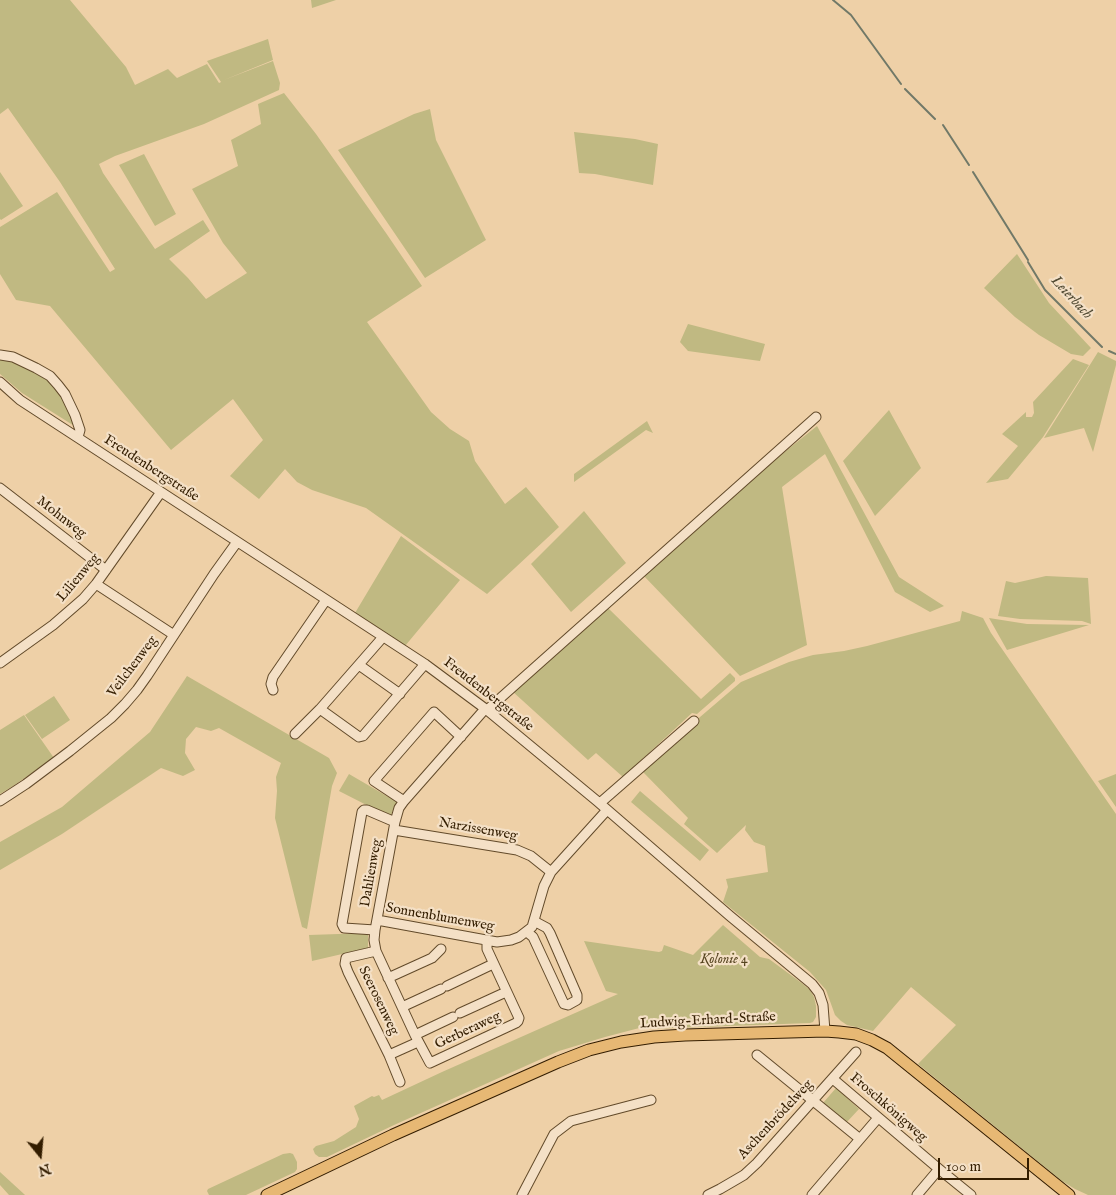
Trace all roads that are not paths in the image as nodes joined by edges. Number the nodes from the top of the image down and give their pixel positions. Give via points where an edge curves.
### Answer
1 (0, 355) edge
2 (0, 382) edge
3 (816, 417) dead end
4 (78, 437) junction
5 (1, 490) edge
6 (161, 492) junction
7 (237, 542) junction
8 (106, 570) junction
9 (96, 584) junction
10 (326, 600) junction
11 (174, 635) junction
12 (383, 637) junction
13 (0, 663) edge
14 (424, 664) junction
15 (359, 665) junction
16 (273, 690) dead end
17 (400, 694) junction
18 (320, 709) junction
19 (486, 710) junction
20 (694, 721) dead end
21 (295, 734) dead end
22 (460, 737) junction
23 (0, 801) edge
24 (404, 802) junction
25 (600, 803) junction
26 (607, 810) junction
27 (394, 826) junction
28 (551, 872) junction
29 (377, 920) junction
30 (534, 921) junction
31 (375, 930) junction
32 (527, 932) junction
33 (487, 940) junction
34 (441, 949) dead end
35 (376, 951) junction
36 (493, 964) junction
37 (388, 978) junction
38 (506, 992) junction
39 (402, 1007) junction
40 (824, 1031) junction
41 (416, 1038) junction
42 (856, 1052) dead end
43 (389, 1055) junction
44 (758, 1055) dead end
45 (430, 1062) joint
46 (833, 1079) junction
47 (400, 1082) dead end
48 (650, 1100) dead end
49 (813, 1101) junction
50 (878, 1118) junction
51 (860, 1139) junction
52 (939, 1169) junction
53 (723, 1192) edge
54 (267, 1195) edge
55 (522, 1195) edge
56 (708, 1195) edge
57 (812, 1195) edge
58 (917, 1195) edge
59 (972, 1195) edge
60 (1068, 1195) edge

1 - 4 street via 13,357 50,376 65,394 75,415 80,430
2 - 4 street, Freudenbergstraße via 20,400
3 - 19 street, Dahlienweg
4 - 6 street, Freudenbergstraße
5 - 8 street, Mohnweg
6 - 7 street, Freudenbergstraße
6 - 8 street, Lilienweg
7 - 10 street, Freudenbergstraße
7 - 11 street, Veilchenweg
8 - 9 street, Lilienweg
9 - 11 street
9 - 13 street, Lilienweg via 69,612
10 - 12 street, Freudenbergstraße
10 - 16 street via 273,677
11 - 23 street, Veilchenweg via 137,690 111,718
12 - 14 street, Freudenbergstraße
12 - 15 street
14 - 17 street
14 - 19 street, Freudenbergstraße
15 - 17 street
15 - 18 street
17 - 18 street via 361,737
18 - 21 street
19 - 22 street, Dahlienweg
19 - 25 street, Freudenbergstraße
20 - 25 street
22 - 24 street, Dahlienweg
22 - 24 street via 434,712 374,782
24 - 27 street, Dahlienweg
25 - 26 street, Freudenbergstraße
26 - 28 street
26 - 40 street, Freudenbergstraße via 812,984 824,1005
27 - 28 street, Narzissenweg via 517,850 531,856
27 - 29 street, Dahlienweg
27 - 31 street, Narzissenweg via 367,810 362,812 342,924 344,928
28 - 30 street
29 - 31 street, Dahlienweg
29 - 33 street, Sonnenblumenweg
30 - 32 street
30 - 32 street via 550,933 577,1000 564,1004 533,937
31 - 35 street, Dahlienweg
32 - 33 street, Sonnenblumenweg via 512,940
33 - 36 street, Gerberaweg
34 - 37 street via 432,958
35 - 37 street, Dahlienweg
35 - 43 street, Seerosenweg via 348,957 345,961
36 - 38 street, Gerberaweg
36 - 39 street
37 - 39 street, Dahlienweg
38 - 41 street, Seerosenweg
38 - 45 street, Gerberaweg via 518,1018 516,1023
39 - 41 street, Dahlienweg
40 - 54 main road, Ludwig-Erhard-Straße via 654,1037 589,1050 393,1135
40 - 60 main road, Ludwig-Erhard-Straße via 864,1037 894,1052
41 - 43 street, Seerosenweg
41 - 45 street, Dahlienweg
42 - 46 street, Aschenbrödelweg
43 - 47 street, Seerosenweg
44 - 49 street
46 - 49 street, Aschenbrödelweg
46 - 50 street, Froschkönigweg
48 - 55 street via 571,1121 554,1134
49 - 51 street
49 - 53 street, Aschenbrödelweg via 757,1164
50 - 51 street
50 - 52 street, Froschkönigweg
51 - 57 street
52 - 58 street
52 - 59 street, Froschkönigweg
53 - 56 street, Aschenbrödelweg

